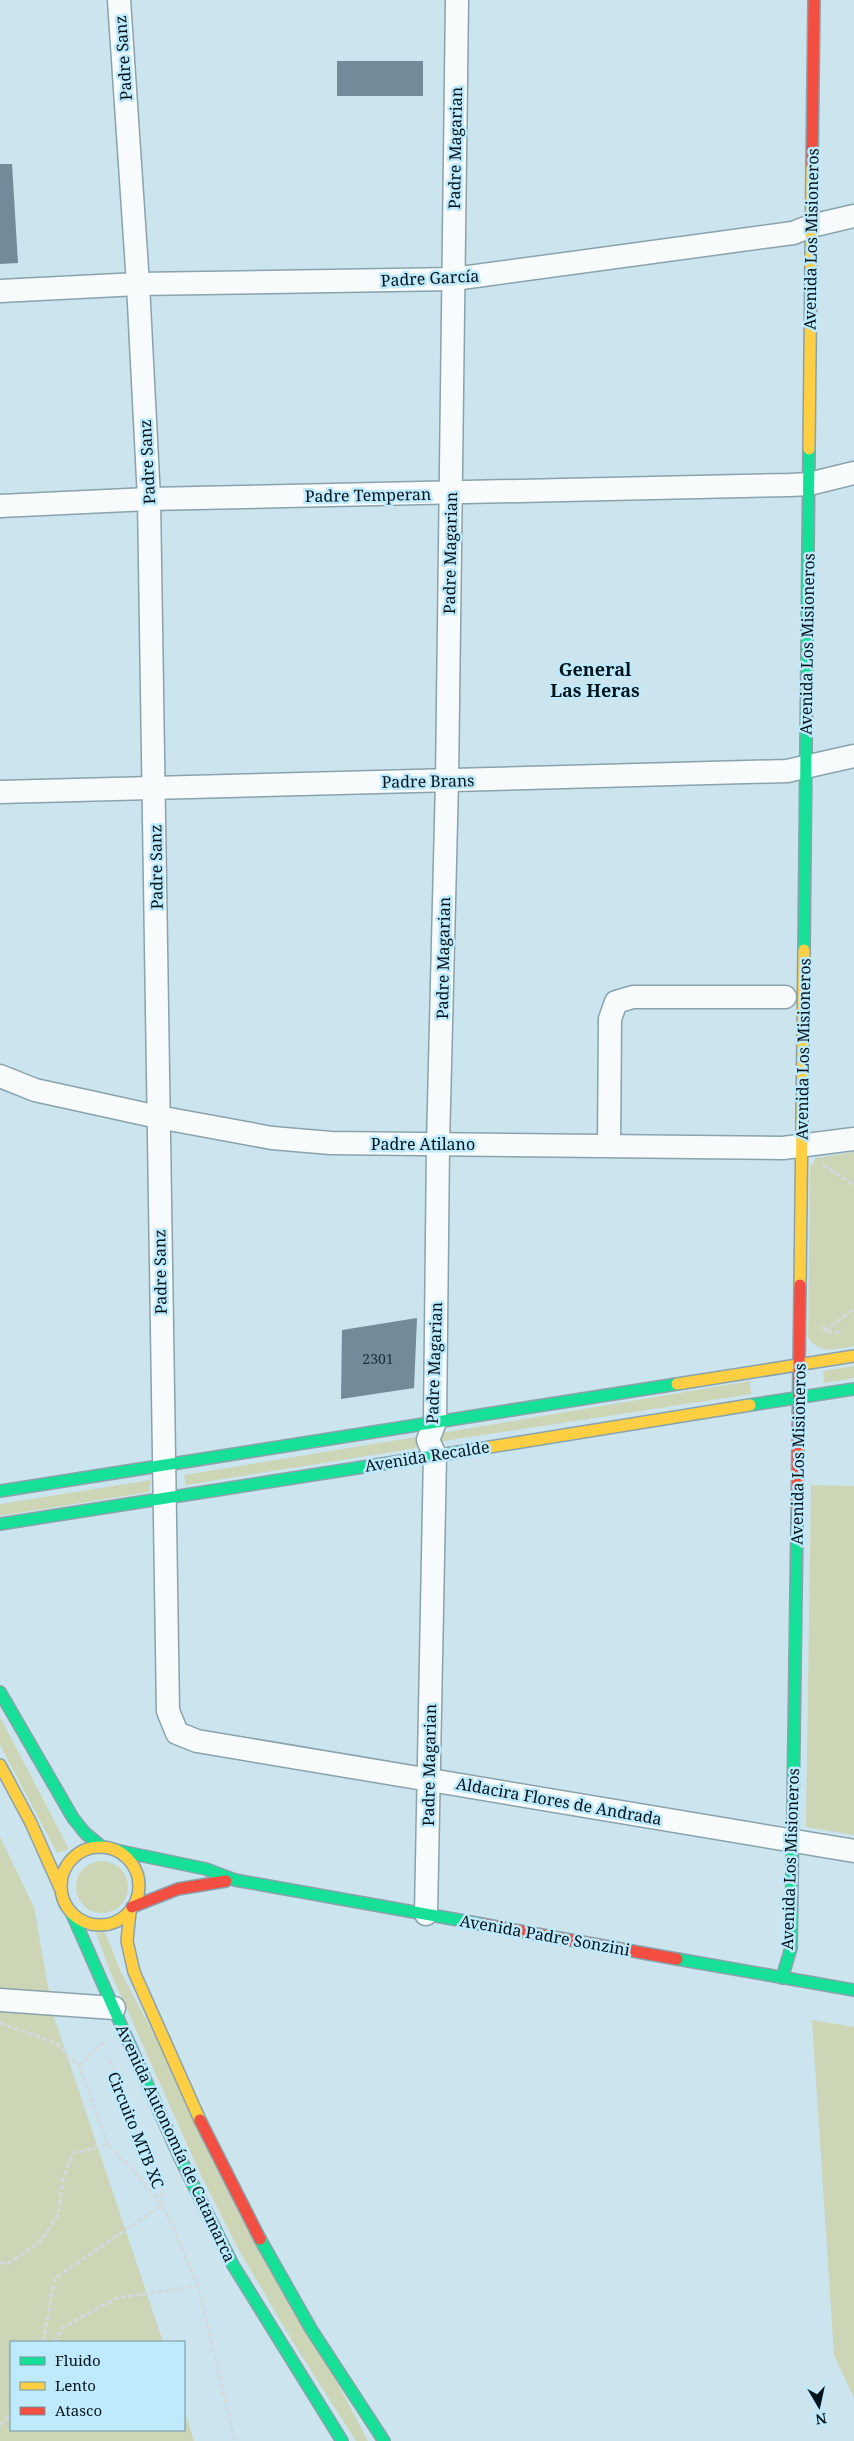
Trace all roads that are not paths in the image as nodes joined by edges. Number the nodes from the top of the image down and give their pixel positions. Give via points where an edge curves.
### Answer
1 (119, 0) edge
2 (457, 0) edge
3 (814, 0) edge
4 (854, 216) edge
5 (797, 232) junction
6 (454, 279) junction
7 (138, 284) junction
8 (0, 291) edge
9 (854, 473) edge
10 (795, 484) junction
11 (450, 493) junction
12 (149, 499) junction
13 (0, 506) edge
14 (854, 756) edge
15 (792, 770) junction
16 (447, 781) junction
17 (155, 788) junction
18 (0, 792) edge
19 (784, 997) dead end
20 (0, 1076) edge
21 (158, 1117) junction
22 (854, 1139) edge
23 (438, 1144) junction
24 (609, 1145) junction
25 (788, 1147) junction
26 (854, 1356) edge
27 (799, 1365) junction
28 (854, 1389) edge
29 (799, 1398) junction
30 (435, 1422) junction
31 (436, 1455) junction
32 (163, 1466) junction
33 (0, 1491) edge
34 (164, 1498) junction
35 (0, 1524) edge
36 (0, 1692) edge
37 (177, 1733) joint
38 (0, 1765) edge
39 (429, 1779) junction
40 (779, 1839) junction
41 (102, 1847) junction
42 (115, 1850) junction
43 (854, 1852) edge
44 (236, 1880) junction
45 (61, 1890) junction
46 (131, 1910) junction
47 (72, 1914) junction
48 (426, 1914) junction
49 (775, 1954) dead end
50 (782, 1978) junction
51 (854, 1990) edge
52 (0, 2000) edge
53 (114, 2008) junction
54 (342, 2441) edge
55 (384, 2441) edge

1 - 7 street, Padre Sanz
2 - 6 street, Padre Magarian
3 - 5 main road, Avenida Los Misioneros
4 - 5 street, Padre García
5 - 6 street, Padre García
5 - 10 main road, Avenida Los Misioneros
6 - 7 street, Padre García
6 - 11 street, Padre Magarian
7 - 8 street, Padre García
7 - 12 street, Padre Sanz
9 - 10 street, Padre Temperan
10 - 11 street, Padre Temperan
10 - 15 main road, Avenida Los Misioneros
11 - 12 street, Padre Temperan
11 - 16 street, Padre Magarian
12 - 13 street, Padre Temperan
12 - 17 street, Padre Sanz
14 - 15 street, Padre Brans
15 - 16 street, Padre Brans
15 - 25 main road, Avenida Los Misioneros
16 - 17 street, Padre Brans
16 - 23 street, Padre Magarian
17 - 18 street, Padre Brans
17 - 21 street, Padre Sanz
19 - 24 street via 633,997 616,1002 610,1019
20 - 21 street, Padre Atilano via 35,1090
21 - 23 street, Padre Atilano via 282,1139
21 - 32 street, Padre Sanz
22 - 25 street, Padre Atilano
23 - 24 street, Padre Atilano
23 - 30 street, Padre Magarian
24 - 25 street, Padre Atilano
25 - 27 main road, Avenida Los Misioneros
26 - 27 main road, Avenida Recalde
27 - 29 main road, Avenida Los Misioneros
27 - 30 main road, Avenida Recalde
28 - 29 main road, Avenida Recalde
29 - 31 main road, Avenida Recalde
29 - 40 main road, Avenida Los Misioneros
30 - 31 street, Padre Magarian via 428,1440
30 - 32 main road, Avenida Recalde
31 - 34 main road, Avenida Recalde
31 - 39 street, Padre Magarian
32 - 33 main road, Avenida Recalde
32 - 34 street, Padre Sanz
34 - 35 main road, Avenida Recalde
34 - 37 street, Padre Sanz via 168,1711
36 - 41 main road via 73,1818
37 - 39 street, Aldacira Flores de Andrada via 197,1741
38 - 45 main road
39 - 40 street, Aldacira Flores de Andrada
39 - 48 street, Padre Magarian
40 - 43 street, Aldacira Flores de Andrada
40 - 50 main road, Avenida Los Misioneros via 791,1948
41 - 42 main road
41 - 45 main road via 88,1849 67,1864
42 - 44 main road, Avenida Padre Sonzini via 206,1869
42 - 46 main road via 126,1856 138,1877 139,1889
44 - 46 main road, Avenida Padre Sonzini via 186,1886 158,1894
44 - 48 main road, Avenida Padre Sonzini
45 - 47 main road
46 - 47 main road via 120,1920 96,1925 83,1922
46 - 55 main road, Avenida Autonomía de Catamarca via 127,1941 134,1972 211,2145 301,2311
47 - 53 main road, Avenida Autonomía de Catamarca
48 - 50 main road, Avenida Padre Sonzini
49 - 50 main road, Avenida Los Misioneros
50 - 51 main road, Avenida Padre Sonzini
52 - 53 street
53 - 54 main road, Avenida Autonomía de Catamarca via 179,2156 233,2265

